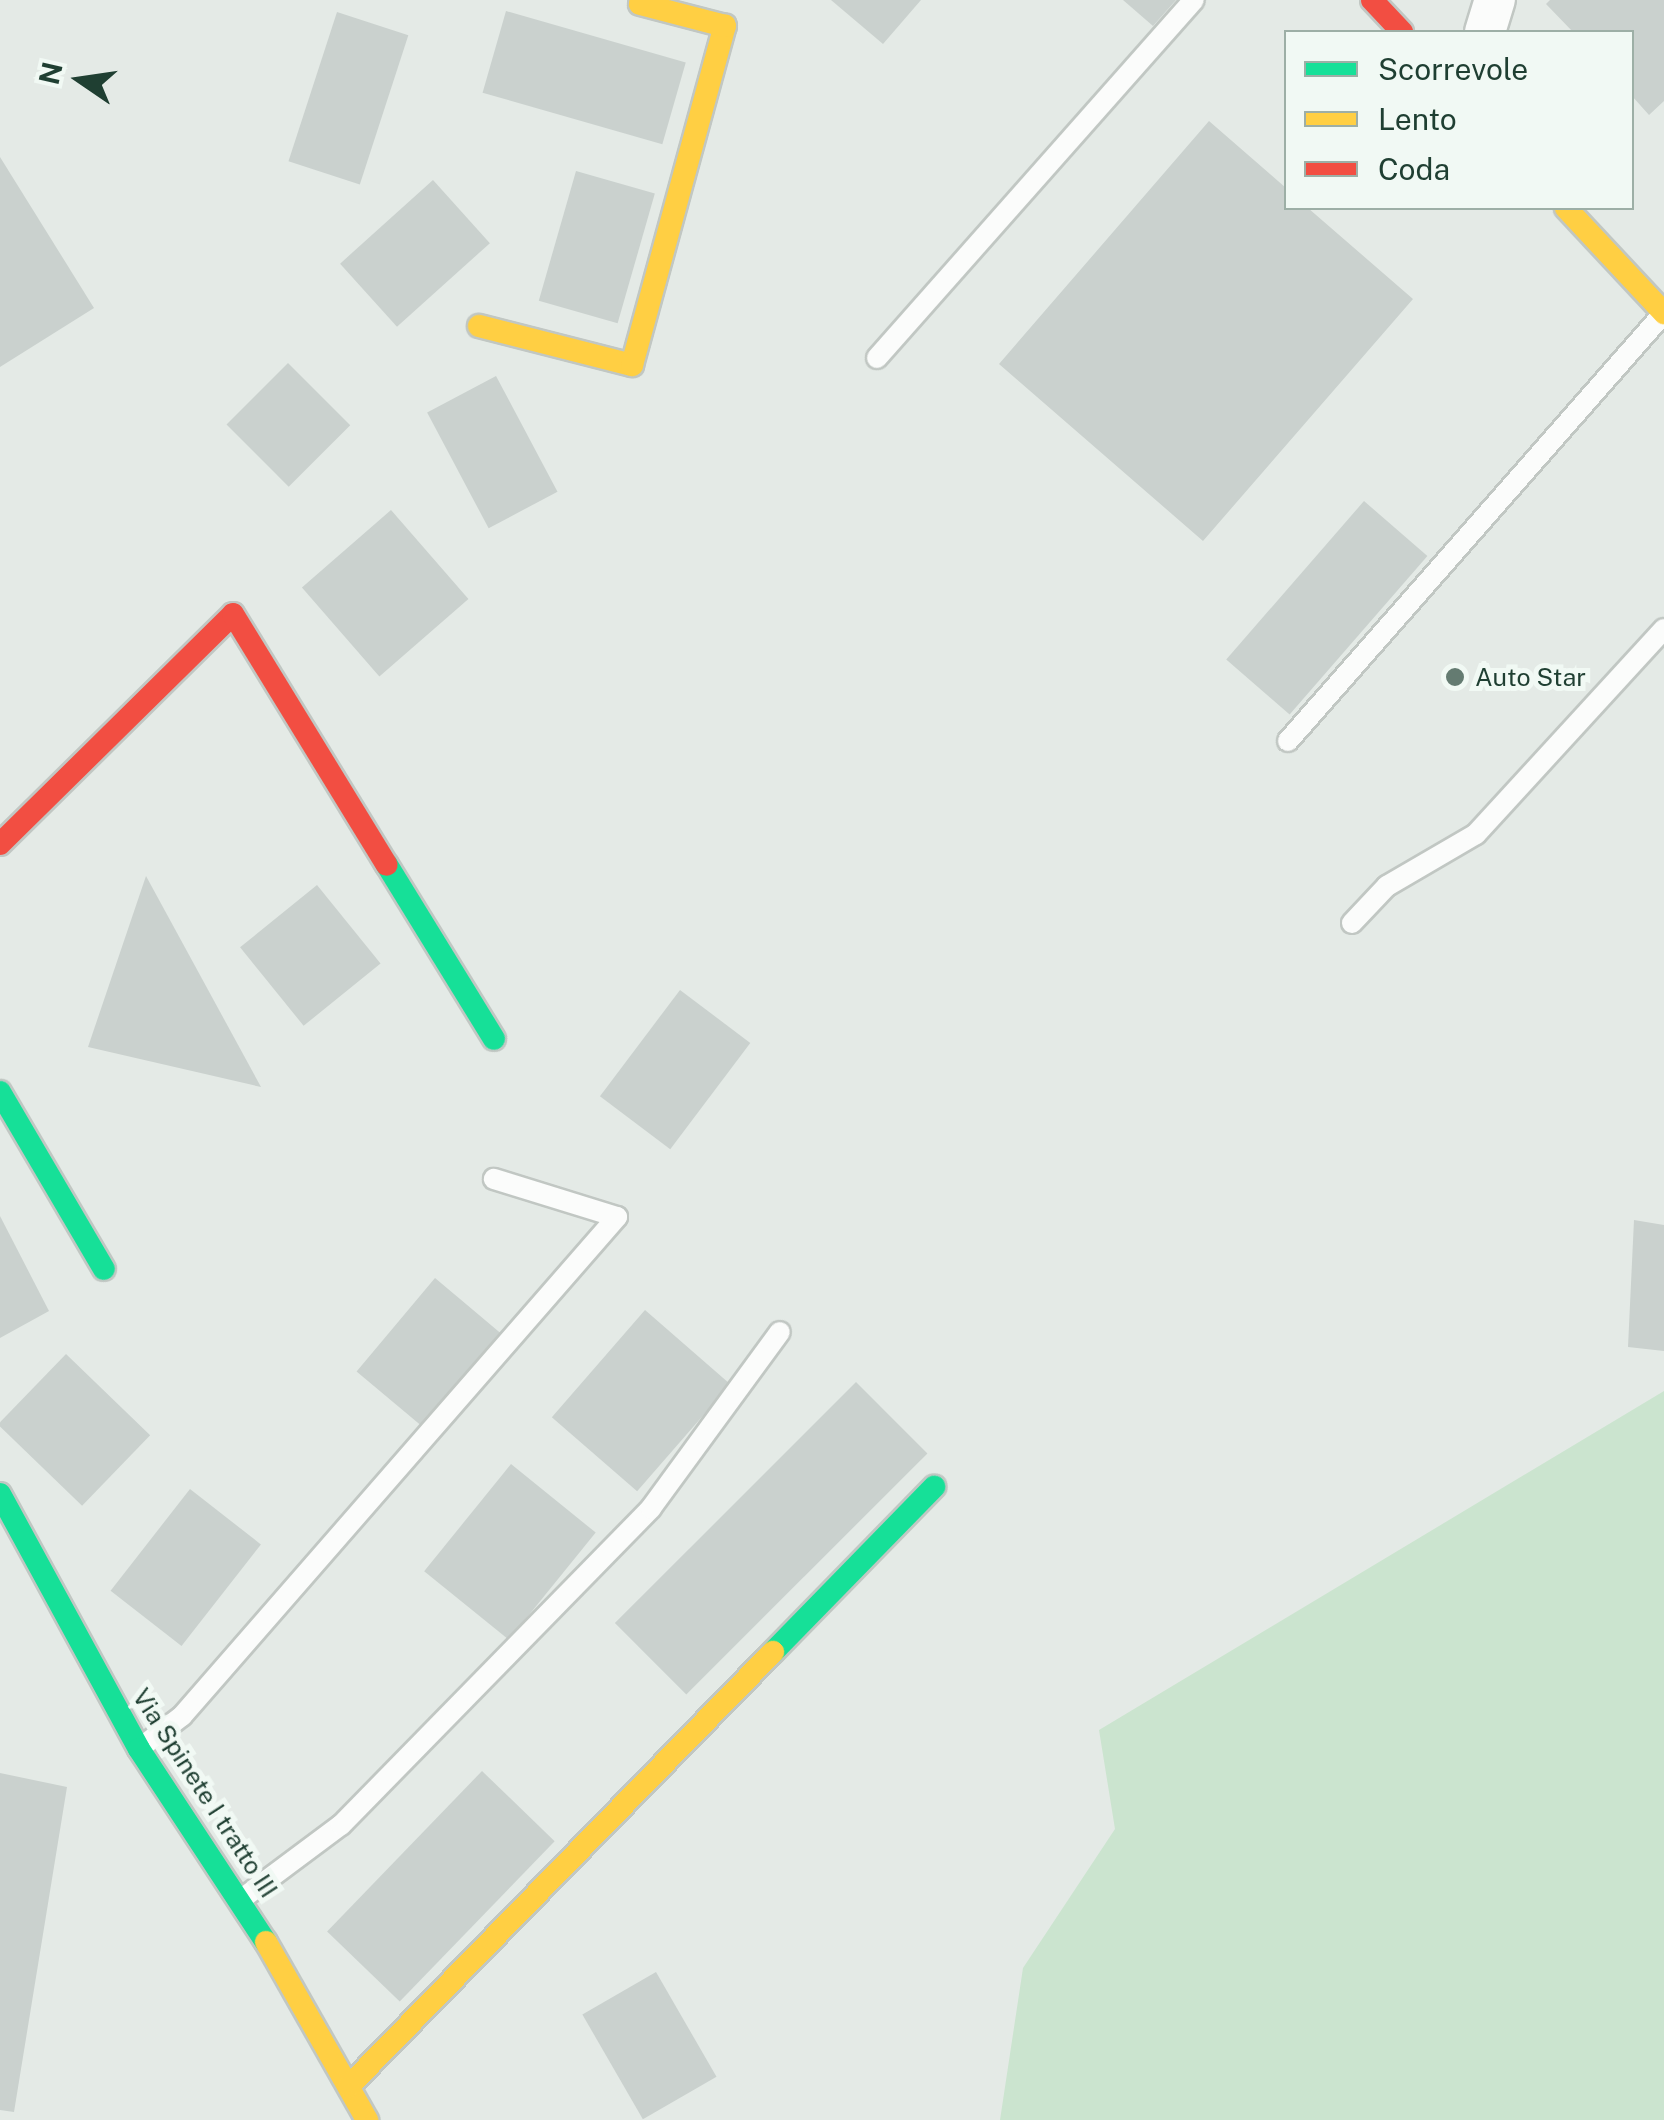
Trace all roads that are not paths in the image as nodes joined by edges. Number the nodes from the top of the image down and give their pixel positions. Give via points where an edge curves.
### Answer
1 (1194, 0) edge
2 (1372, 0) edge
3 (1495, 0) edge
4 (635, 1) edge
5 (1400, 30) edge
6 (1486, 30) edge
7 (1568, 210) edge
8 (1664, 313) edge
9 (479, 326) dead end
10 (877, 358) dead end
11 (1664, 629) edge
12 (1288, 741) dead end
13 (0, 844) edge
14 (1352, 924) dead end
15 (494, 1040) dead end
16 (0, 1092) edge
17 (494, 1179) dead end
18 (104, 1269) dead end
19 (780, 1332) dead end
20 (934, 1487) dead end
21 (0, 1494) edge
22 (139, 1749) junction
23 (242, 1899) junction
24 (349, 2086) junction
25 (367, 2120) edge

1 - 10 lane
2 - 5 street
3 - 6 street
4 - 9 street via 725,26 632,366
7 - 8 street
8 - 12 lane
11 - 14 lane via 1476,834 1386,886
13 - 15 street via 233,614
16 - 18 street
17 - 22 lane via 618,1218 182,1716
19 - 23 lane via 652,1508 341,1824
20 - 24 street
21 - 22 street, Via Spinete I tratto III
22 - 23 street, Via Spinete I tratto III
23 - 24 street, Via Spinete I tratto III
24 - 25 street, Via Spinete I tratto III

